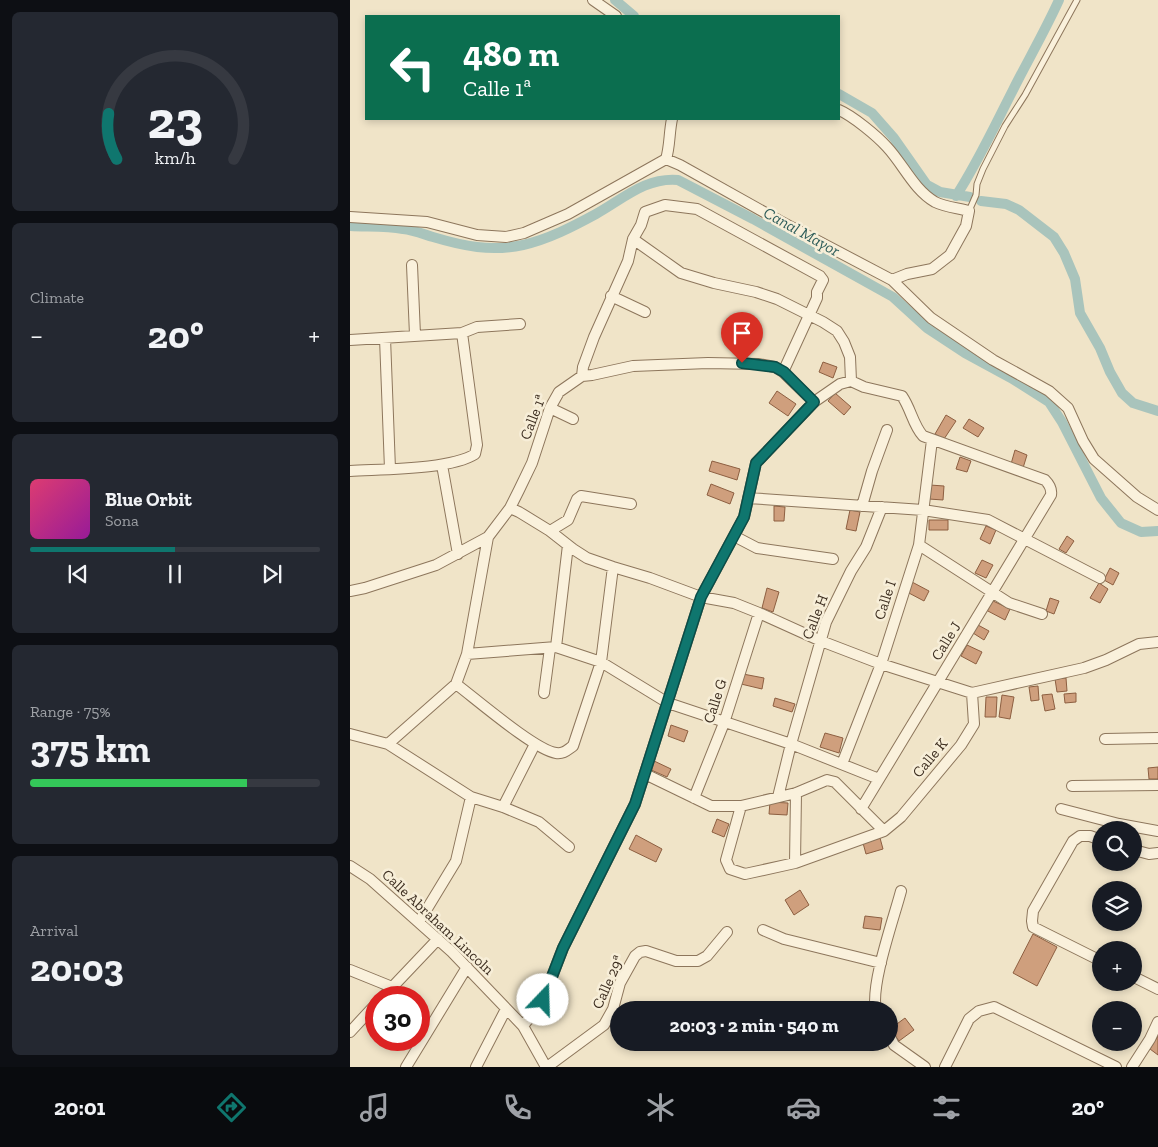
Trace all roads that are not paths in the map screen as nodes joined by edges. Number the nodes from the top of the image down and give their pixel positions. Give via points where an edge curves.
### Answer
1 (593, 0) edge
2 (1077, 0) edge
3 (615, 15) edge
4 (840, 110) edge
5 (672, 120) edge
6 (666, 159) junction
7 (969, 211) junction
8 (350, 217) edge
9 (633, 239) junction
10 (412, 265) dead end
11 (892, 280) junction
12 (611, 296) junction
13 (646, 312) dead end
14 (808, 313) junction
15 (520, 324) dead end
16 (462, 333) junction
17 (415, 335) junction
18 (385, 338) junction
19 (350, 340) edge
20 (784, 372) junction
21 (582, 376) junction
22 (851, 381) junction
23 (814, 402) junction
24 (550, 408) junction
25 (572, 419) dead end
26 (887, 430) dead end
27 (932, 440) junction
28 (442, 465) junction
29 (390, 469) junction
30 (350, 471) edge
31 (748, 498) junction
32 (631, 504) dead end
33 (862, 506) junction
34 (882, 507) junction
35 (510, 508) junction
36 (923, 510) junction
37 (1158, 510) edge
38 (550, 530) junction
39 (734, 536) junction
40 (488, 537) junction
41 (1024, 539) junction
42 (568, 545) junction
43 (919, 545) junction
44 (458, 554) junction
45 (833, 559) dead end
46 (613, 567) junction
47 (1100, 578) dead end
48 (350, 591) edge
49 (993, 592) junction
50 (701, 597) junction
51 (759, 613) junction
52 (1042, 614) dead end
53 (820, 642) junction
54 (1158, 642) edge
55 (553, 648) junction
56 (467, 654) junction
57 (601, 662) junction
58 (881, 664) junction
59 (938, 682) junction
60 (456, 684) junction
61 (544, 693) dead end
62 (972, 693) junction
63 (668, 704) junction
64 (724, 723) junction
65 (350, 734) edge
66 (1158, 738) edge
67 (1105, 739) dead end
68 (388, 744) junction
69 (535, 744) junction
70 (791, 744) junction
71 (842, 764) junction
72 (645, 774) junction
73 (879, 779) junction
74 (1158, 785) edge
75 (1072, 786) dead end
76 (796, 793) junction
77 (471, 797) junction
78 (778, 797) junction
79 (694, 798) junction
80 (741, 806) junction
81 (503, 807) junction
82 (861, 809) junction
83 (1061, 809) dead end
84 (884, 831) junction
85 (1158, 831) edge
86 (1092, 837) edge
87 (570, 847) dead end
88 (1142, 852) edge
89 (1158, 854) edge
90 (795, 863) junction
91 (350, 866) edge
92 (901, 891) dead end
93 (419, 922) junction
94 (763, 930) dead end
95 (727, 932) dead end
96 (438, 939) junction
97 (1092, 956) edge
98 (881, 963) junction
99 (467, 967) junction
100 (350, 970) edge
101 (1142, 981) edge
102 (390, 986) edge
103 (393, 986) edge
104 (1158, 990) edge
105 (875, 1001) edge
106 (506, 1009) junction
107 (365, 1016) edge
108 (1158, 1022) edge
109 (523, 1026) junction
110 (350, 1032) edge
111 (898, 1048) edge
112 (406, 1067) edge
113 (476, 1067) edge
114 (547, 1067) edge
115 (925, 1067) edge
116 (944, 1067) edge
117 (1116, 1067) edge
118 (1132, 1067) edge

1 - 3 street
2 - 7 lane via 1005,126 983,169
4 - 7 street via 887,146 925,194 936,202
5 - 6 street
6 - 8 street via 568,214 506,238 477,235 427,222
6 - 11 street
7 - 11 street via 966,226 950,255 932,269
9 - 12 street via 628,261
9 - 14 street via 681,273 756,292
9 - 14 street via 645,212 649,210 665,205 697,209 820,276 823,280
10 - 17 street
11 - 37 street via 931,318 1062,402 1094,459 1137,497
12 - 13 street
12 - 21 street via 586,355
14 - 20 street
14 - 22 street via 837,331 844,342 850,357
15 - 16 street via 477,327
16 - 17 street
16 - 28 street via 477,445 475,454 468,459
17 - 18 street
18 - 19 street
18 - 29 street
20 - 21 street, Calle 1ª via 758,364 708,363 633,366
20 - 23 street, Calle 1ª
21 - 24 street, Calle 1ª via 559,392
22 - 23 street via 840,384
22 - 27 street via 902,396 917,429
23 - 31 street via 756,463
24 - 25 street
24 - 35 street, Calle 1ª via 532,463
26 - 33 street
27 - 36 street, Calle I
27 - 41 street, Calle J via 1045,480 1051,495
28 - 29 street
28 - 44 street
29 - 30 street
31 - 33 street
31 - 39 street via 744,517
32 - 38 street via 581,496 568,520
33 - 34 street
34 - 36 street
34 - 53 street, Calle H via 866,546 850,571 826,622
35 - 38 street
35 - 40 street, Calle 1ª
36 - 41 street via 988,520
36 - 43 street, Calle I
38 - 42 street
39 - 45 street via 757,548
39 - 50 street
40 - 44 street, Calle 1ª
40 - 56 street
41 - 47 street
41 - 49 street, Calle J
42 - 46 street via 587,558
42 - 55 street
43 - 49 street
43 - 58 street, Calle I
44 - 48 street, Calle 1ª
46 - 50 street
46 - 57 street
49 - 52 street via 1009,603
49 - 59 street, Calle J
50 - 51 street via 734,603
50 - 63 street
51 - 53 street
51 - 64 street, Calle G
53 - 58 street
53 - 70 street, Calle H
54 - 62 street via 1139,644 1084,668
55 - 56 street
55 - 57 street
55 - 61 street
56 - 60 street
57 - 63 street
57 - 69 street via 573,746 565,753 555,753
58 - 59 street
58 - 71 street, Calle I
59 - 62 street
59 - 73 street, Calle J
60 - 68 street
60 - 69 street
62 - 84 street, Calle K via 974,724 961,745 901,817
63 - 64 street
63 - 72 street
64 - 70 street
64 - 79 street, Calle G
65 - 68 street
66 - 67 street
68 - 77 street
69 - 81 street
70 - 71 street
70 - 78 street, Calle H
71 - 73 street
72 - 79 street
72 - 109 street via 635,804 563,948 543,1000
73 - 82 street, Calle J
74 - 75 street
76 - 78 street
76 - 82 street via 824,781 833,781
76 - 90 street
77 - 81 street
77 - 93 street via 456,861
78 - 80 street
79 - 80 street via 710,806
80 - 90 street via 726,860 730,869 745,874
81 - 87 street via 539,822
82 - 84 street
83 - 85 street
84 - 90 street
86 - 97 street via 1080,836 1073,841 1033,912 1032,921 1033,927
88 - 89 street
91 - 93 street, Calle Abraham Lincoln via 370,879
92 - 98 street
93 - 96 street, Calle Abraham Lincoln
94 - 98 street via 784,939
95 - 114 street, Calle 29ª via 707,956 698,961 676,961 640,952 620,983 613,1009 604,1025
96 - 99 street, Calle Abraham Lincoln
96 - 103 street
98 - 105 street
99 - 106 street, Calle Abraham Lincoln
99 - 112 street
100 - 102 street
101 - 104 street
106 - 109 street, Calle Abraham Lincoln
106 - 113 street
107 - 110 street
108 - 118 street
109 - 114 street, Calle Abraham Lincoln
111 - 115 street
116 - 117 street via 969,1019 979,1011 994,1007

